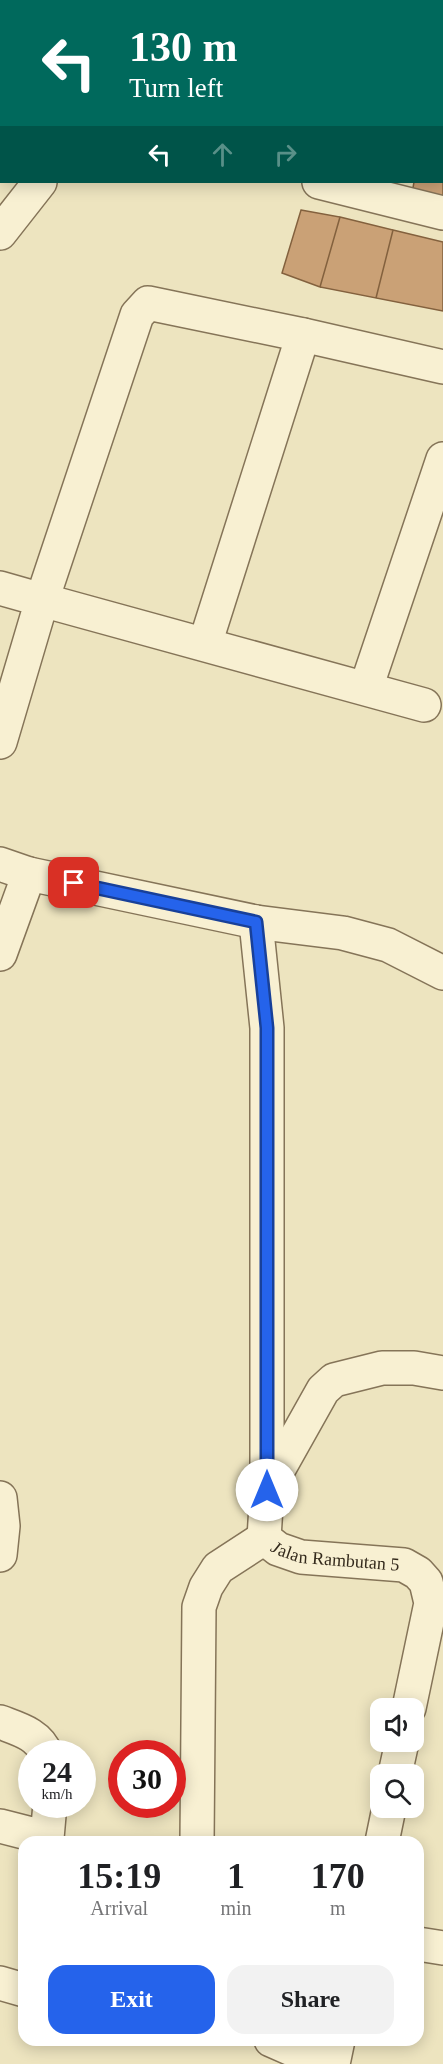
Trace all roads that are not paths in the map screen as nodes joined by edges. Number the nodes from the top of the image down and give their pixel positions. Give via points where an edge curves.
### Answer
1 (39, 183) edge
2 (328, 183) edge
3 (380, 189) edge
4 (443, 213) edge
5 (0, 233) edge
6 (303, 335) junction
7 (443, 367) edge
8 (443, 459) edge
9 (0, 588) edge
10 (42, 600) junction
11 (206, 644) junction
12 (366, 688) junction
13 (424, 705) dead end
14 (0, 742) edge
15 (14, 869) edge
16 (256, 922) junction
17 (0, 954) edge
18 (443, 973) edge
19 (443, 1373) edge
20 (267, 1490) junction
21 (0, 1498) edge
22 (264, 1538) junction
23 (0, 1555) edge
24 (410, 1698) edge
25 (0, 1722) edge
26 (39, 1740) edge
27 (48, 1818) edge
28 (387, 1818) edge
29 (0, 1826) edge
30 (38, 1836) edge
31 (46, 1836) edge
32 (197, 1836) edge
33 (383, 1836) edge
34 (424, 1945) edge
35 (443, 1948) edge
36 (0, 1983) edge
37 (18, 1988) edge
38 (285, 2046) edge
39 (337, 2046) edge
40 (326, 2064) edge
41 (333, 2064) edge

1 - 5 street
2 - 3 street
3 - 4 street
6 - 7 street
6 - 10 street via 148,303 142,309
6 - 11 street
8 - 12 street
9 - 10 street
10 - 11 street
10 - 14 street
11 - 12 street
12 - 13 street
15 - 16 street
15 - 17 street
16 - 18 street via 343,933 388,945
16 - 20 street, Jalan Rambutan 5 via 267,1028
19 - 20 street via 382,1368 334,1380 323,1390
20 - 22 street, Jalan Rambutan 5
21 - 23 street
22 - 24 street, Jalan Rambutan 5 via 278,1549 301,1557 404,1565 418,1573 426,1582 430,1603
22 - 32 street via 218,1568 199,1607
25 - 26 street
27 - 31 street
28 - 33 street
29 - 30 street
34 - 35 street
36 - 37 street
38 - 40 street
39 - 41 street

